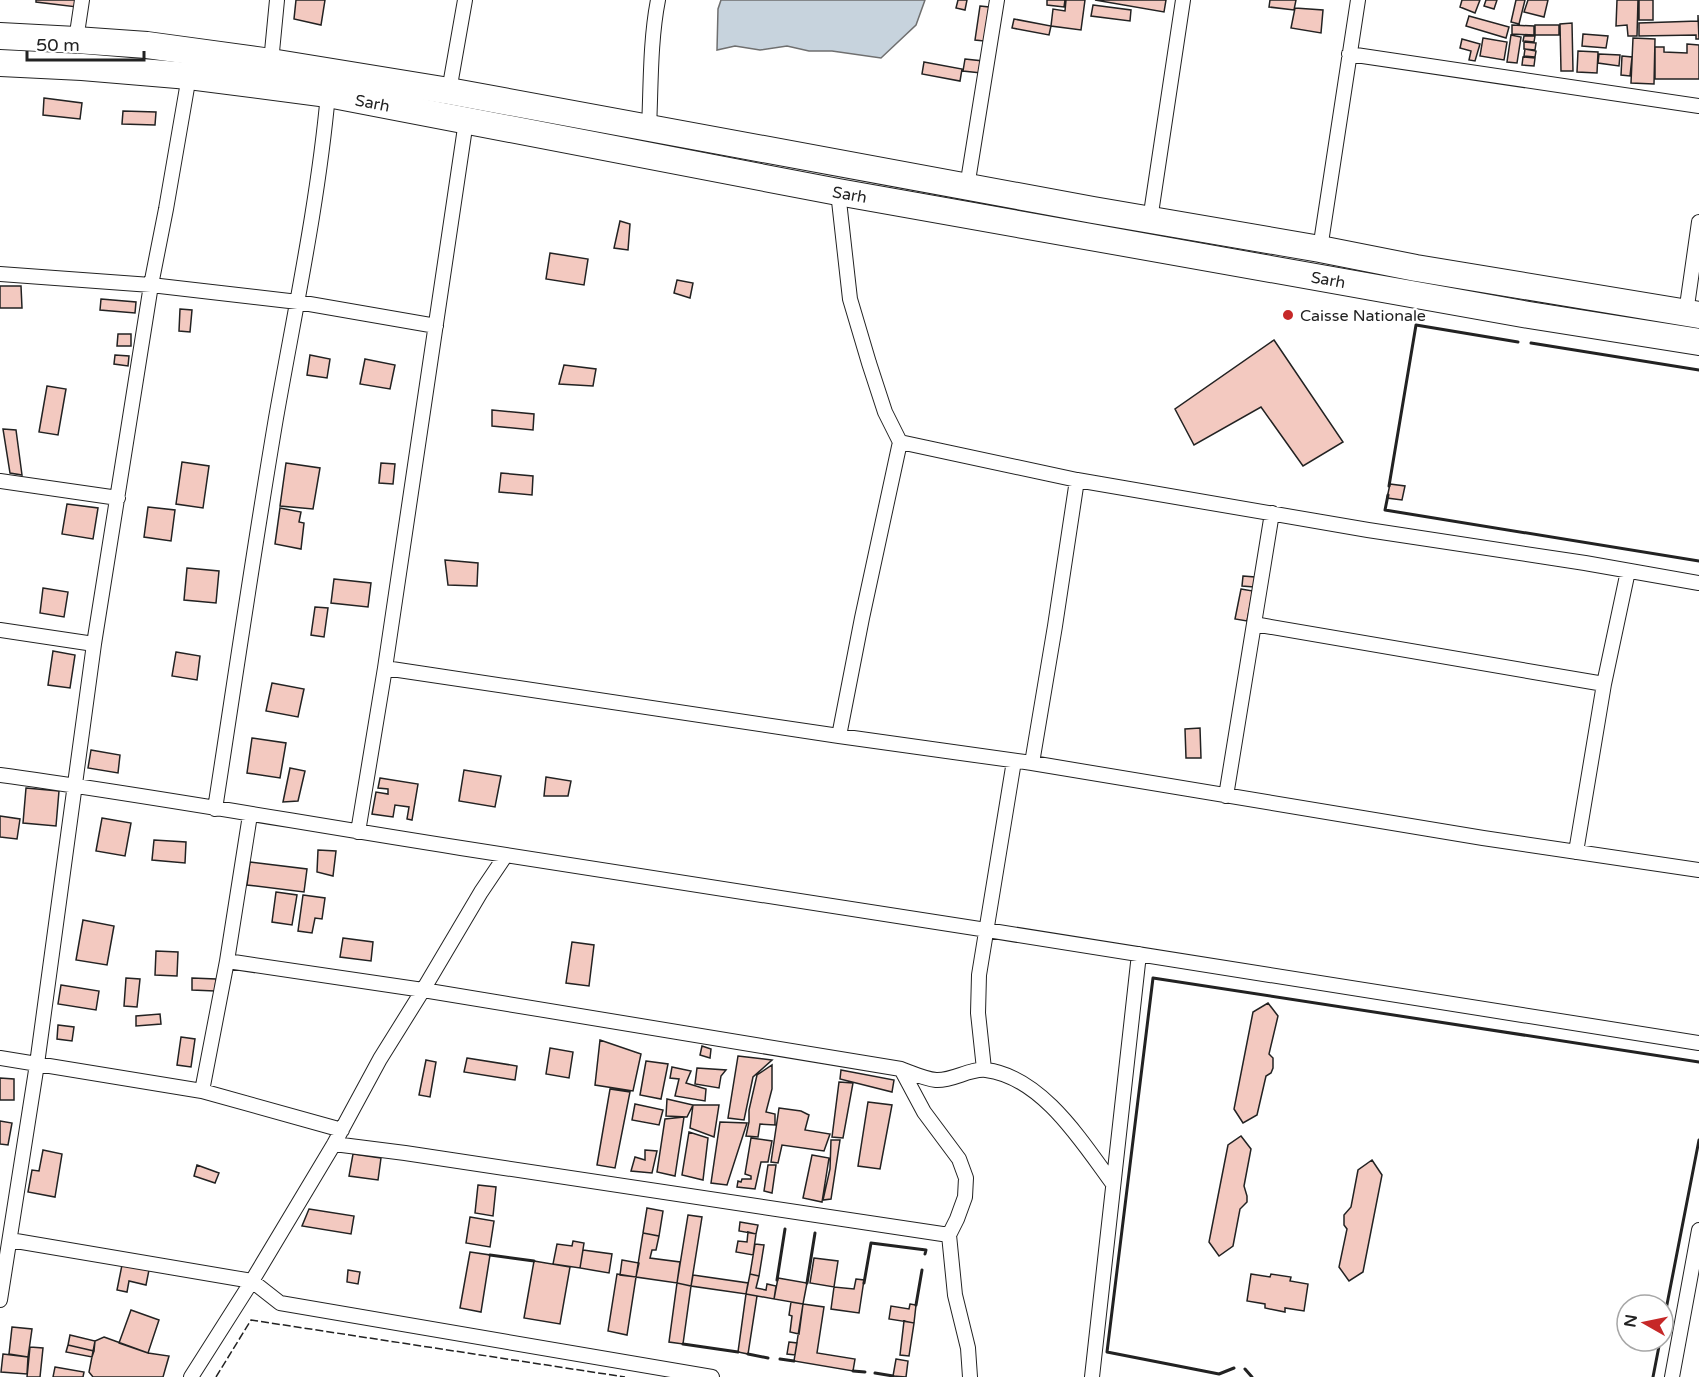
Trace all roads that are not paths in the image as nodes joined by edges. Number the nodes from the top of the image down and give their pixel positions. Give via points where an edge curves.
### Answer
1 (82, 0) edge
2 (277, 0) edge
3 (465, 0) edge
4 (658, 0) edge
5 (997, 0) edge
6 (1183, 0) edge
7 (1358, 0) edge
8 (0, 36) edge
9 (76, 40) junction
10 (1349, 54) junction
11 (271, 62) junction
12 (0, 63) edge
13 (189, 76) junction
14 (449, 91) junction
15 (328, 94) junction
16 (1699, 106) edge
17 (466, 121) junction
18 (649, 128) junction
19 (967, 187) junction
20 (838, 192) junction
21 (1150, 220) junction
22 (1699, 222) edge
23 (1320, 249) junction
24 (0, 274) edge
25 (151, 285) junction
26 (298, 302) junction
27 (1693, 314) edge
28 (436, 326) junction
29 (1699, 342) edge
30 (900, 442) junction
31 (1077, 480) junction
32 (0, 481) edge
33 (118, 498) junction
34 (1272, 513) junction
35 (1628, 571) junction
36 (1699, 583) edge
37 (1254, 624) junction
38 (0, 630) edge
39 (94, 644) junction
40 (385, 668) junction
41 (1604, 684) junction
42 (839, 736) junction
43 (1014, 761) junction
44 (1032, 763) junction
45 (0, 775) edge
46 (76, 786) junction
47 (1226, 796) junction
48 (214, 809) junction
49 (250, 815) junction
50 (358, 832) junction
51 (1576, 852) junction
52 (506, 855) junction
53 (1699, 870) edge
54 (987, 930) junction
55 (1139, 954) junction
56 (227, 961) junction
57 (423, 990) junction
58 (1699, 1043) edge
59 (0, 1058) edge
60 (37, 1064) junction
61 (984, 1069) junction
62 (901, 1070) junction
63 (202, 1091) junction
64 (342, 1130) junction
65 (334, 1144) junction
66 (1113, 1184) junction
67 (1699, 1230) edge
68 (949, 1234) junction
69 (10, 1240) junction
70 (252, 1281) junction
71 (1693, 1288) edge
72 (0, 1300) edge
73 (191, 1377) edge
74 (712, 1377) edge
75 (970, 1377) edge
76 (1092, 1377) edge
77 (1672, 1377) edge

1 - 9 street
2 - 11 street
3 - 14 street
4 - 18 street via 653,27
5 - 19 street
6 - 21 street
7 - 10 street
8 - 9 highway, Sarh
9 - 11 highway, Sarh
10 - 16 street
10 - 23 street
11 - 14 highway, Sarh
12 - 13 highway, Sarh
13 - 15 highway, Sarh
13 - 25 street
14 - 18 highway, Sarh
15 - 17 highway, Sarh
15 - 26 street
17 - 20 highway, Sarh
17 - 28 street
18 - 19 highway, Sarh
19 - 21 highway, Sarh
20 - 29 highway, Sarh
20 - 30 street via 850,299 885,412
21 - 23 highway, Sarh
22 - 27 street
23 - 27 highway, Sarh
24 - 25 street
25 - 26 street
25 - 33 street
26 - 28 street
26 - 48 street
28 - 40 street
30 - 31 street
30 - 42 street
31 - 34 street
31 - 44 street
32 - 33 street
33 - 39 street
34 - 35 street
34 - 37 street
35 - 36 street
35 - 41 street
37 - 41 street
37 - 47 street
38 - 39 street
39 - 46 street
40 - 42 street
40 - 50 street
41 - 51 street
42 - 43 street
43 - 44 street
43 - 54 street
44 - 47 street
45 - 46 street
46 - 48 street
46 - 60 street
47 - 51 street
48 - 49 street
49 - 50 street
49 - 56 street
50 - 52 street
51 - 53 street
52 - 54 street
52 - 57 street
54 - 55 street
54 - 61 street via 979,975 978,1013
55 - 58 street
55 - 66 street
56 - 57 street
56 - 63 street
57 - 62 street
57 - 64 street
59 - 60 street
60 - 63 street
60 - 69 street
61 - 62 street via 937,1080
61 - 66 street via 1008,1075 1033,1089 1079,1138
62 - 68 street via 924,1112 959,1159 966,1178 965,1197
63 - 64 street
64 - 65 street
65 - 68 street
65 - 70 street
66 - 76 street
67 - 71 street
68 - 75 street
69 - 70 street
69 - 72 street
70 - 73 street
70 - 74 street via 280,1303
71 - 77 street

